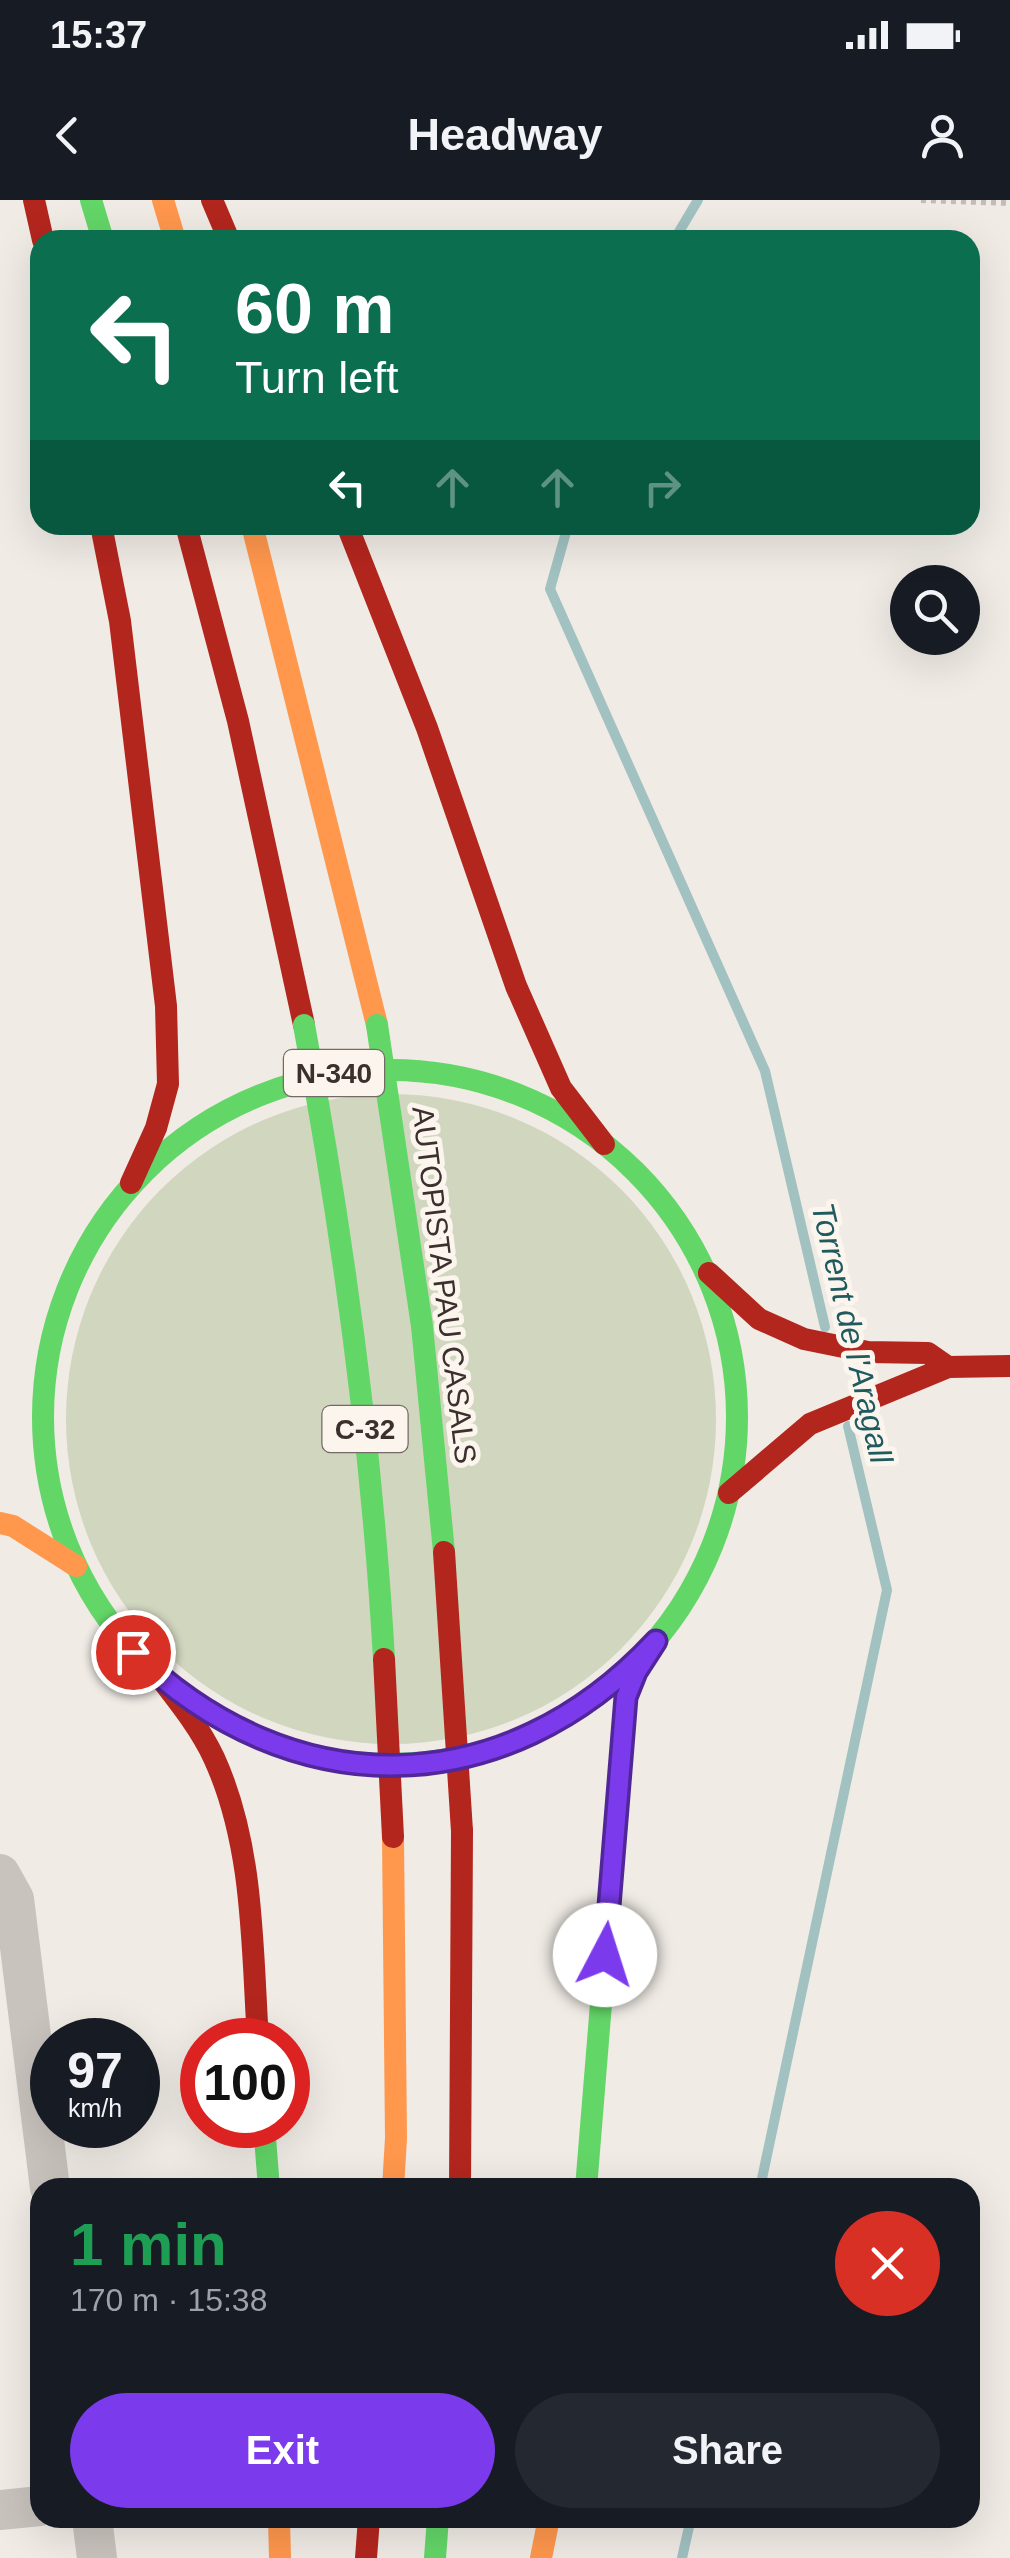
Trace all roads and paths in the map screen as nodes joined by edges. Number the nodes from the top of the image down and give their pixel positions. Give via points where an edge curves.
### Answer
1 (34, 200) edge
2 (91, 200) edge
3 (164, 200) edge
4 (212, 200) edge
5 (921, 200) edge
6 (1010, 203) edge
7 (40, 230) edge
8 (100, 230) edge
9 (172, 230) edge
10 (225, 230) edge
11 (102, 535) edge
12 (189, 535) edge
13 (255, 535) edge
14 (352, 535) edge
15 (604, 1144) junction
16 (131, 1183) junction
17 (704, 1270) junction
18 (1010, 1366) edge
19 (948, 1367) junction
20 (976, 1367) junction
21 (44, 1376) junction
22 (1010, 1384) edge
23 (13, 1398) dead end
24 (729, 1493) junction
25 (0, 1522) edge
26 (76, 1566) junction
27 (656, 1641) junction
28 (158, 1676) junction
29 (0, 1874) edge
30 (256, 2018) edge
31 (266, 2148) edge
32 (49, 2178) edge
33 (268, 2178) edge
34 (393, 2178) edge
35 (460, 2178) edge
36 (587, 2178) edge
37 (30, 2507) edge
38 (0, 2510) edge
39 (93, 2528) edge
40 (280, 2528) edge
41 (369, 2528) edge
42 (437, 2528) edge
43 (546, 2528) edge
44 (97, 2558) edge
45 (280, 2558) edge
46 (366, 2558) edge
47 (435, 2558) edge
48 (541, 2558) edge

1 - 7 main road
2 - 8 main road
3 - 9 main road
4 - 10 main road
5 - 6 path
11 - 16 main road via 120,621 166,1006 168,1084
12 - 34 main road, C-32, bridge via 238,721 304,1025 332,1160 355,1330 381,1584 393,1837
13 - 35 main road, AUTOPISTA PAU CASALS / C-32, bridge via 377,1024 401,1157 437,1448 462,1831
14 - 15 main road via 516,986 561,1088
15 - 16 main road, N-340 via 551,1110 478,1080 368,1070 290,1083 245,1100 165,1150
15 - 17 main road, N-340 via 662,1201
16 - 21 main road, N-340 via 72,1273
17 - 19 main road, N-340 via 759,1318 804,1339 868,1352 928,1353
17 - 24 main road, N-340 via 735,1379
18 - 20 main road, N-340
19 - 20 main road, N-340
19 - 24 main road, N-340 via 810,1424
20 - 22 main road
21 - 23 main road
21 - 26 main road, N-340 via 44,1454
24 - 27 main road, N-340 via 689,1596
25 - 26 main road, N-340
26 - 28 main road, N-340 via 112,1624
27 - 28 main road, N-340 via 594,1699 519,1741 393,1766 308,1755 267,1742 191,1702
27 - 36 main road via 626,1697
28 - 30 main road via 204,1736 238,1822
29 - 32 street via 14,1899
31 - 33 main road
37 - 38 street
39 - 44 street
40 - 45 main road
41 - 46 main road
42 - 47 main road
43 - 48 main road

